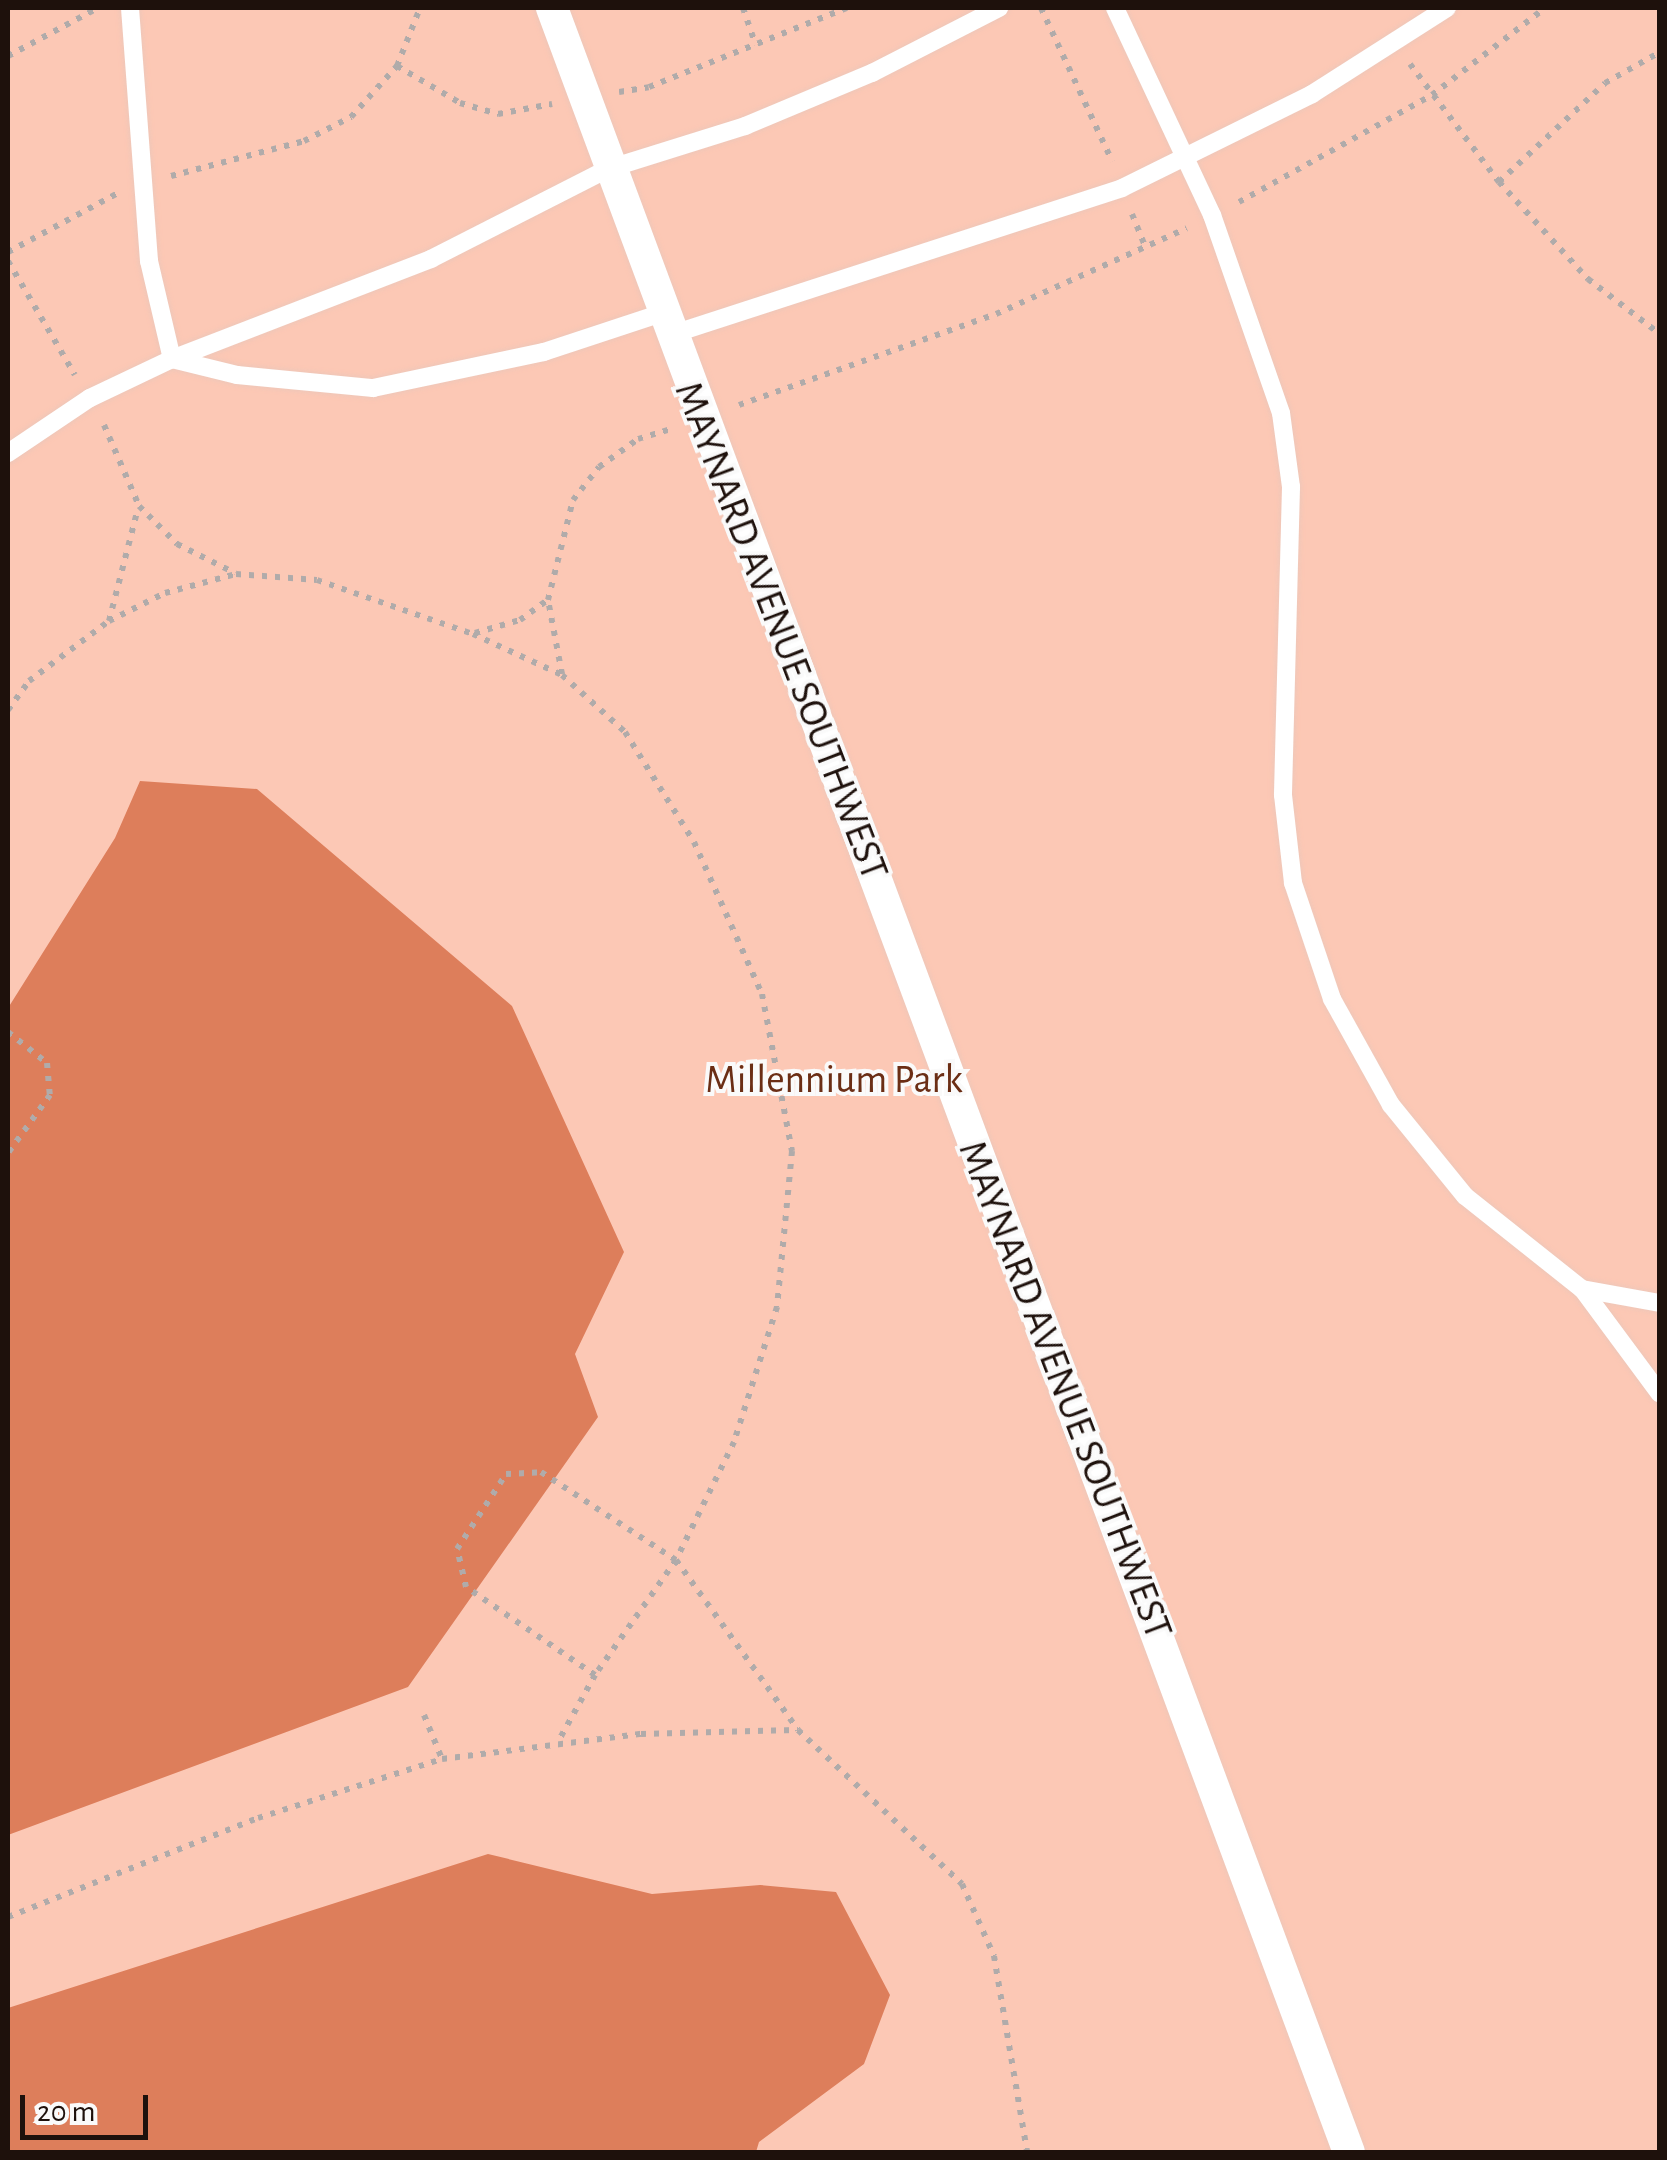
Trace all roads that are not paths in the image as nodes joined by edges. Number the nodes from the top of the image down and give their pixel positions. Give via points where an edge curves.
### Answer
1 (130, 8) edge
2 (552, 8) edge
3 (999, 8) edge
4 (1116, 8) edge
5 (1447, 8) edge
6 (1187, 159) junction
7 (608, 170) junction
8 (666, 324) junction
9 (172, 359) junction
10 (8, 452) edge
11 (1582, 1290) junction
12 (1660, 1303) edge
13 (1660, 1394) edge
14 (1350, 2152) edge

1 - 9 lane via 139,73 140,182
2 - 7 street, MAYNARD AVENUE SOUTHWEST
3 - 7 lane via 872,74 745,126
4 - 6 lane
5 - 6 lane via 1396,44
6 - 8 lane via 1122,188
6 - 11 lane via 1281,413 1291,487 1283,795 1294,883 1332,999 1391,1105 1465,1196
7 - 8 street, MAYNARD AVENUE SOUTHWEST
7 - 9 lane via 431,259
8 - 9 lane via 373,388 237,375
8 - 14 street, MAYNARD AVENUE SOUTHWEST
9 - 10 lane via 90,398
11 - 12 lane
11 - 13 lane

